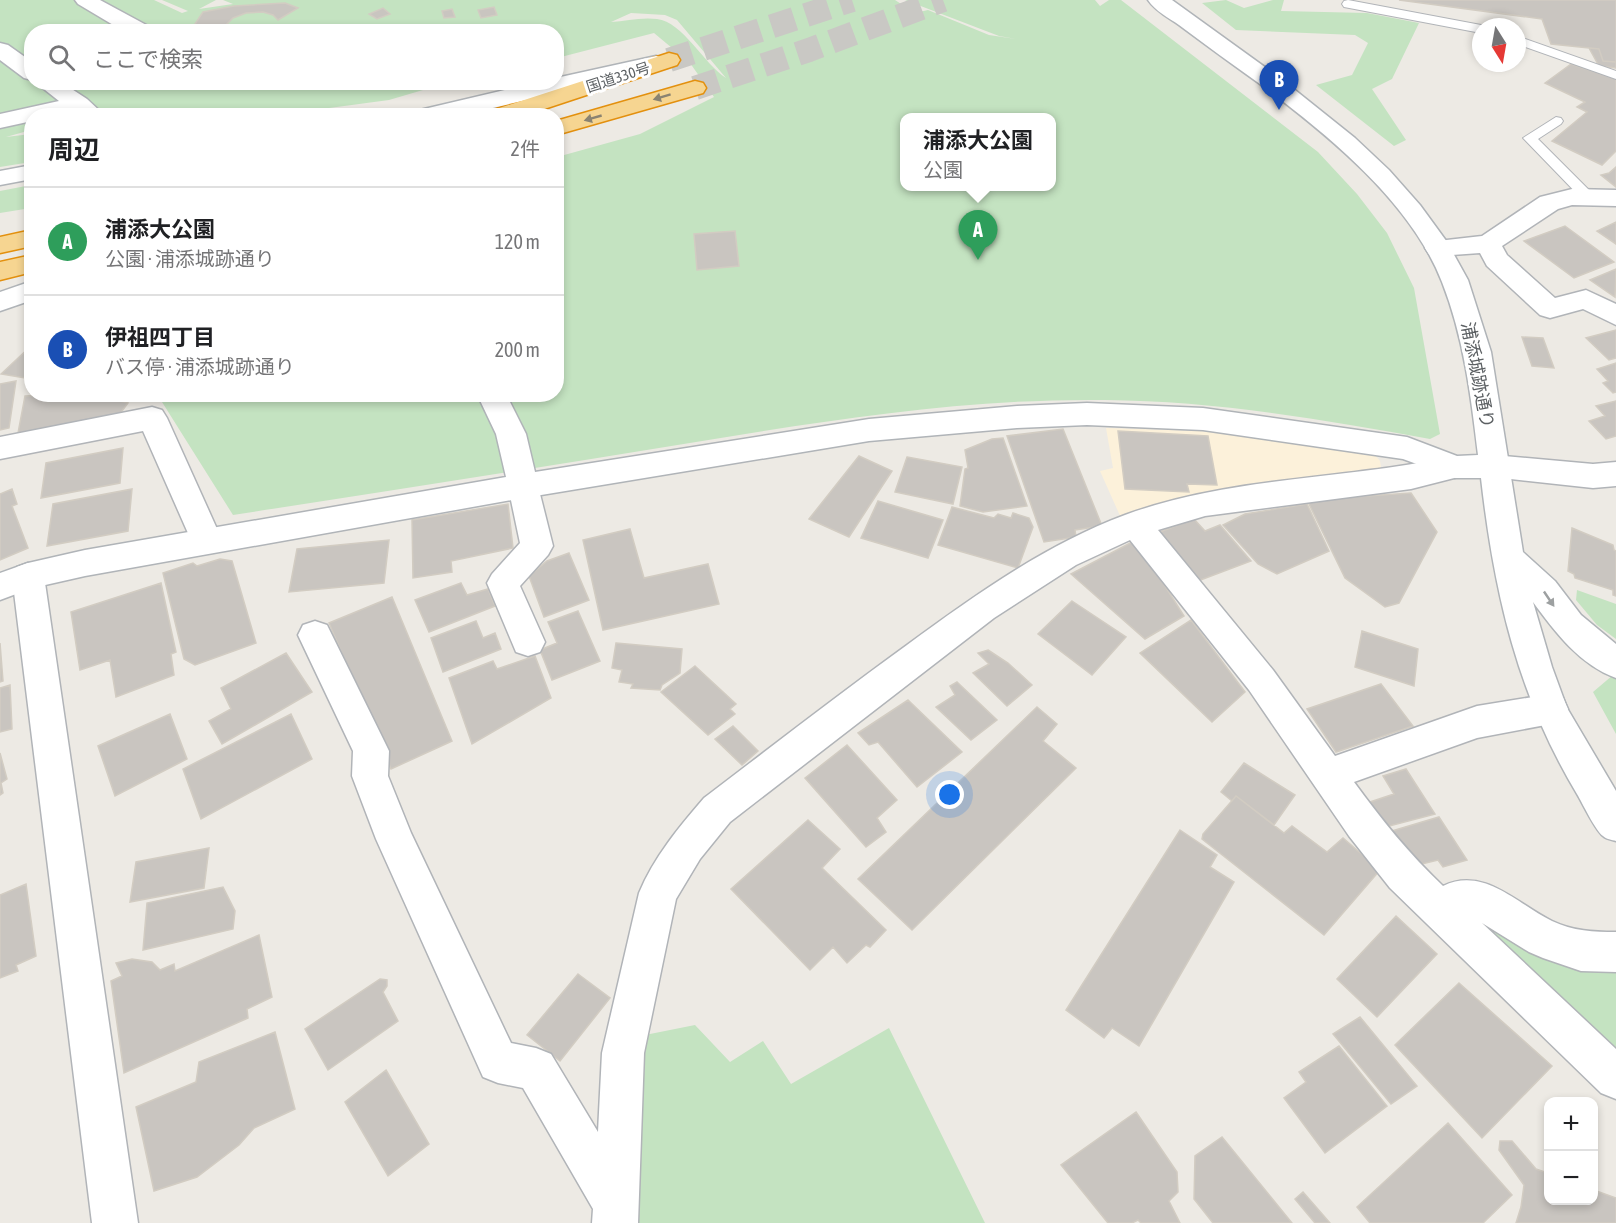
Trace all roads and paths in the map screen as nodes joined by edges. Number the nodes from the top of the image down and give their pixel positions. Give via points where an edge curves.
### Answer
1 (85, 0) edge
2 (1158, 0) edge
3 (1348, 4) dead end
4 (128, 24) edge
5 (1472, 27) edge
6 (1526, 43) edge
7 (0, 50) edge
8 (669, 60) joint
9 (24, 67) edge
10 (1616, 75) edge
11 (564, 83) edge
12 (695, 88) tunnel mouth
13 (57, 90) edge
14 (537, 90) edge
15 (83, 108) edge
16 (461, 108) edge
17 (522, 108) edge
18 (24, 118) edge
19 (0, 121) edge
20 (1556, 122) dead end
21 (564, 126) edge
22 (24, 174) edge
23 (0, 178) edge
24 (1616, 198) edge
25 (1590, 199) junction
26 (24, 240) edge
27 (1488, 244) junction
28 (0, 245) edge
29 (1438, 248) junction
30 (24, 266) edge
31 (0, 271) edge
32 (24, 293) edge
33 (0, 302) edge
34 (1616, 316) edge
35 (496, 402) edge
36 (0, 448) edge
37 (1493, 466) junction
38 (1455, 467) junction
39 (1616, 474) edge
40 (523, 486) junction
41 (1135, 524) junction
42 (206, 540) junction
43 (1509, 558) junction
44 (14, 581) edge
45 (315, 635) dead end
46 (528, 642) dead end
47 (1616, 663) edge
48 (1551, 709) junction
49 (1328, 775) junction
50 (1616, 824) edge
51 (1440, 909) junction
52 (1616, 952) edge
53 (1616, 1078) edge
54 (615, 1213) edge
55 (115, 1223) edge

1 - 4 street
2 - 29 street, 浦添城跡通り via 1325,124 1397,193
3 - 5 lane
6 - 10 lane
7 - 9 street
8 - 11 street
8 - 17 highway, 国道330号
12 -> 21 highway, 国道330号
13 - 15 street
14 - 16 street
18 - 19 street
20 - 25 lane via 1530,138
22 - 23 street
24 - 25 street
25 - 27 street via 1572,197 1549,203
26 - 28 highway
27 - 29 street
27 - 34 street via 1496,260 1550,309 1586,299
29 - 37 street, 浦添城跡通り via 1454,278 1474,341
30 - 31 highway
32 - 33 street
35 - 40 street via 511,434
36 - 42 street via 152,418
37 - 38 street
37 - 39 street via 1593,476
37 - 43 street, 浦添城跡通り
38 - 40 street via 1407,448 1274,428 1203,419 1087,414 869,430
38 - 41 street via 1411,477 1205,504
40 - 42 street
40 - 46 street via 537,546 503,583
41 - 49 street via 1260,680
41 - 54 street via 1065,556 982,608 717,810 687,846 658,893 623,1053
42 - 44 street via 85,562
43 -> 47 street via 1543,590 1569,625
43 - 48 street, 浦添城跡通り via 1528,650
44 - 55 street
45 - 54 street via 371,751 370,776 395,840 498,1062 536,1069
48 - 49 street via 1478,722
48 - 50 street, 浦添城跡通り
49 - 51 street via 1390,858
51 - 52 street via 1458,898 1477,898 1543,938 1581,951
51 - 53 street

